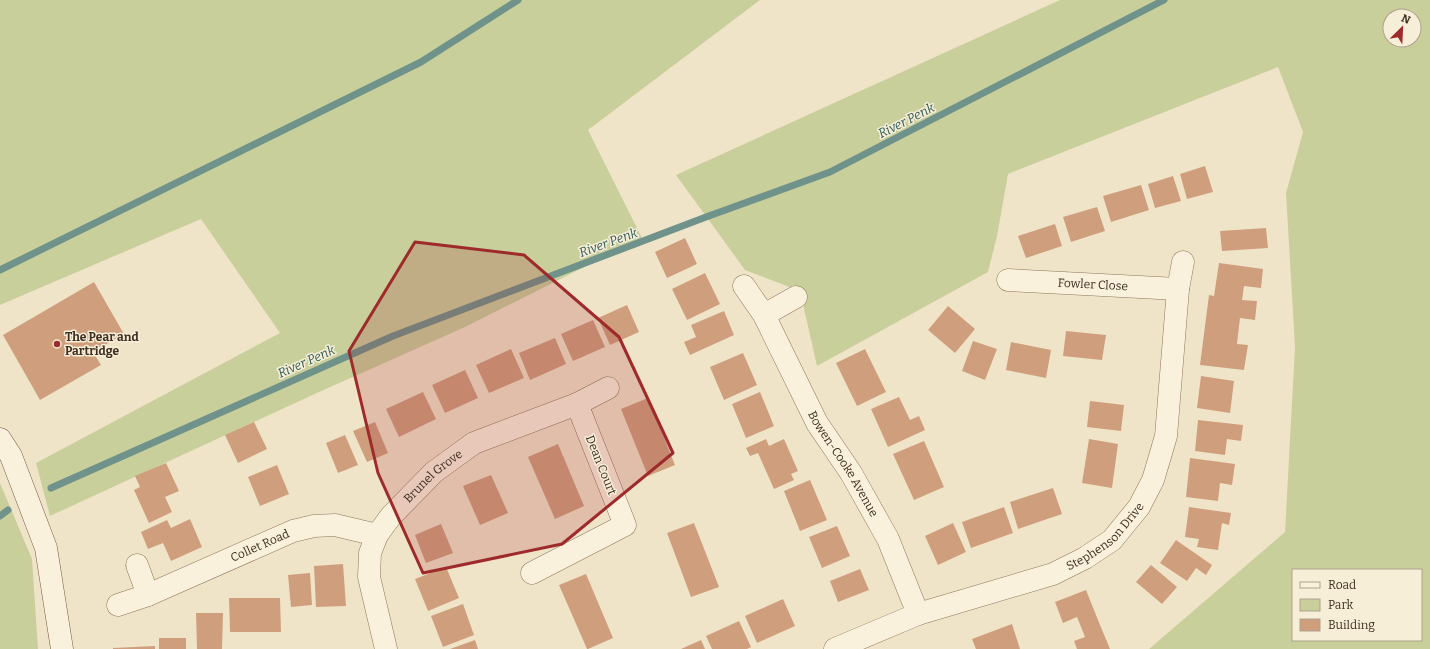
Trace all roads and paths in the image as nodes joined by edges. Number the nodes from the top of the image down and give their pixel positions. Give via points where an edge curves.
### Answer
1 (1183, 262) dead end
2 (1008, 280) dead end
3 (744, 286) dead end
4 (1178, 289) junction
5 (796, 297) dead end
6 (764, 315) junction
7 (608, 388) dead end
8 (577, 404) junction
9 (0, 439) edge
10 (377, 535) junction
11 (137, 566) dead end
12 (532, 573) dead end
13 (148, 595) junction
14 (118, 605) dead end
15 (918, 614) junction
16 (62, 649) edge
17 (386, 649) edge
18 (835, 649) edge

1 - 4 street, Stephenson Drive
2 - 4 street, Fowler Close
3 - 6 street, Bowen-Cooke Avenue
4 - 15 street, Stephenson Drive via 1166,436 1153,480 1139,507 1112,540 1085,558 1053,574
5 - 6 street
6 - 15 street, Bowen-Cooke Avenue via 817,423 851,473 888,539
7 - 8 street, Brunel Grove
8 - 10 street, Brunel Grove via 474,443 434,472 391,516
8 - 12 street, Dean Court via 625,525
9 - 16 street via 11,456 46,548
10 - 13 street, Collet Road via 335,525 293,531
10 - 17 street, Brunel Grove via 370,553 369,577
11 - 13 street
13 - 14 street, Collet Road
15 - 18 street, Stephenson Drive

